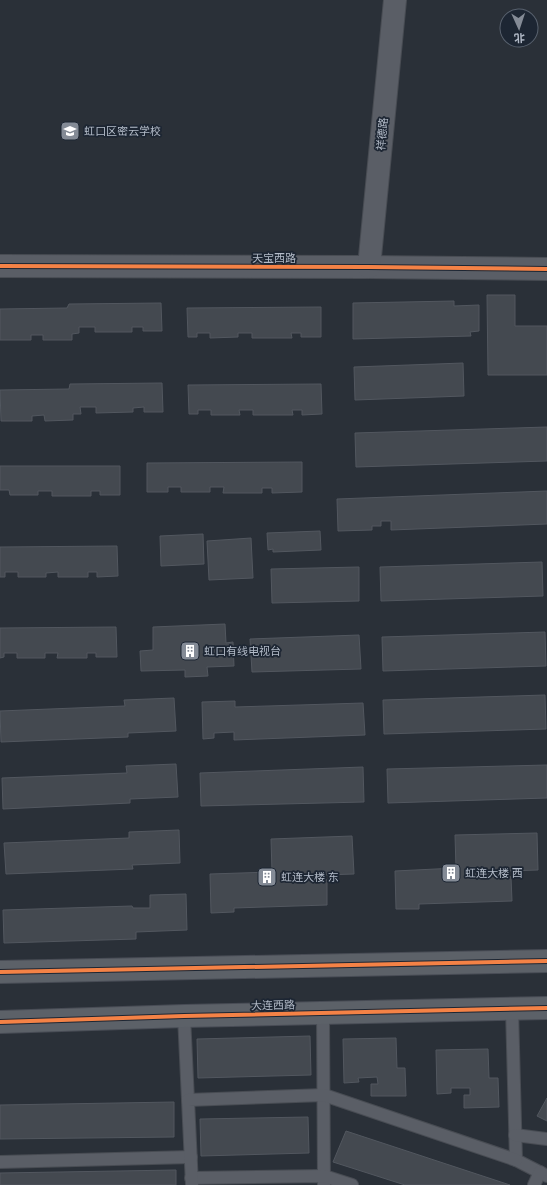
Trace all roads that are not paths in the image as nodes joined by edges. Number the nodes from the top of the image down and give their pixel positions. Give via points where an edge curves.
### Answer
1 (395, 0) edge
2 (0, 266) edge
3 (369, 267) junction
4 (547, 269) edge
5 (547, 961) edge
6 (0, 972) edge
7 (547, 1008) edge
8 (512, 1009) junction
9 (323, 1013) junction
10 (184, 1016) junction
11 (0, 1022) edge
12 (324, 1095) junction
13 (188, 1100) junction
14 (515, 1135) junction
15 (547, 1139) edge
16 (190, 1158) junction
17 (516, 1160) junction
18 (0, 1162) edge
19 (544, 1174) edge
20 (324, 1180) edge
21 (191, 1182) edge
22 (352, 1185) edge
23 (534, 1185) edge

1 - 3 street, 祥德路
2 - 3 street, 天宝西路
3 - 4 street, 天宝西路
5 - 6 main road
7 - 8 main road, 大连西路
8 - 9 main road, 大连西路
8 - 14 lane
9 - 10 main road, 大连西路
9 - 12 lane
10 - 11 main road, 大连西路
10 - 13 lane
12 - 13 lane
12 - 17 lane
12 - 20 lane
13 - 16 lane
14 - 15 lane
14 - 17 lane
16 - 18 lane
16 - 21 lane
17 - 19 lane
19 - 23 lane
20 - 21 lane
20 - 22 lane

